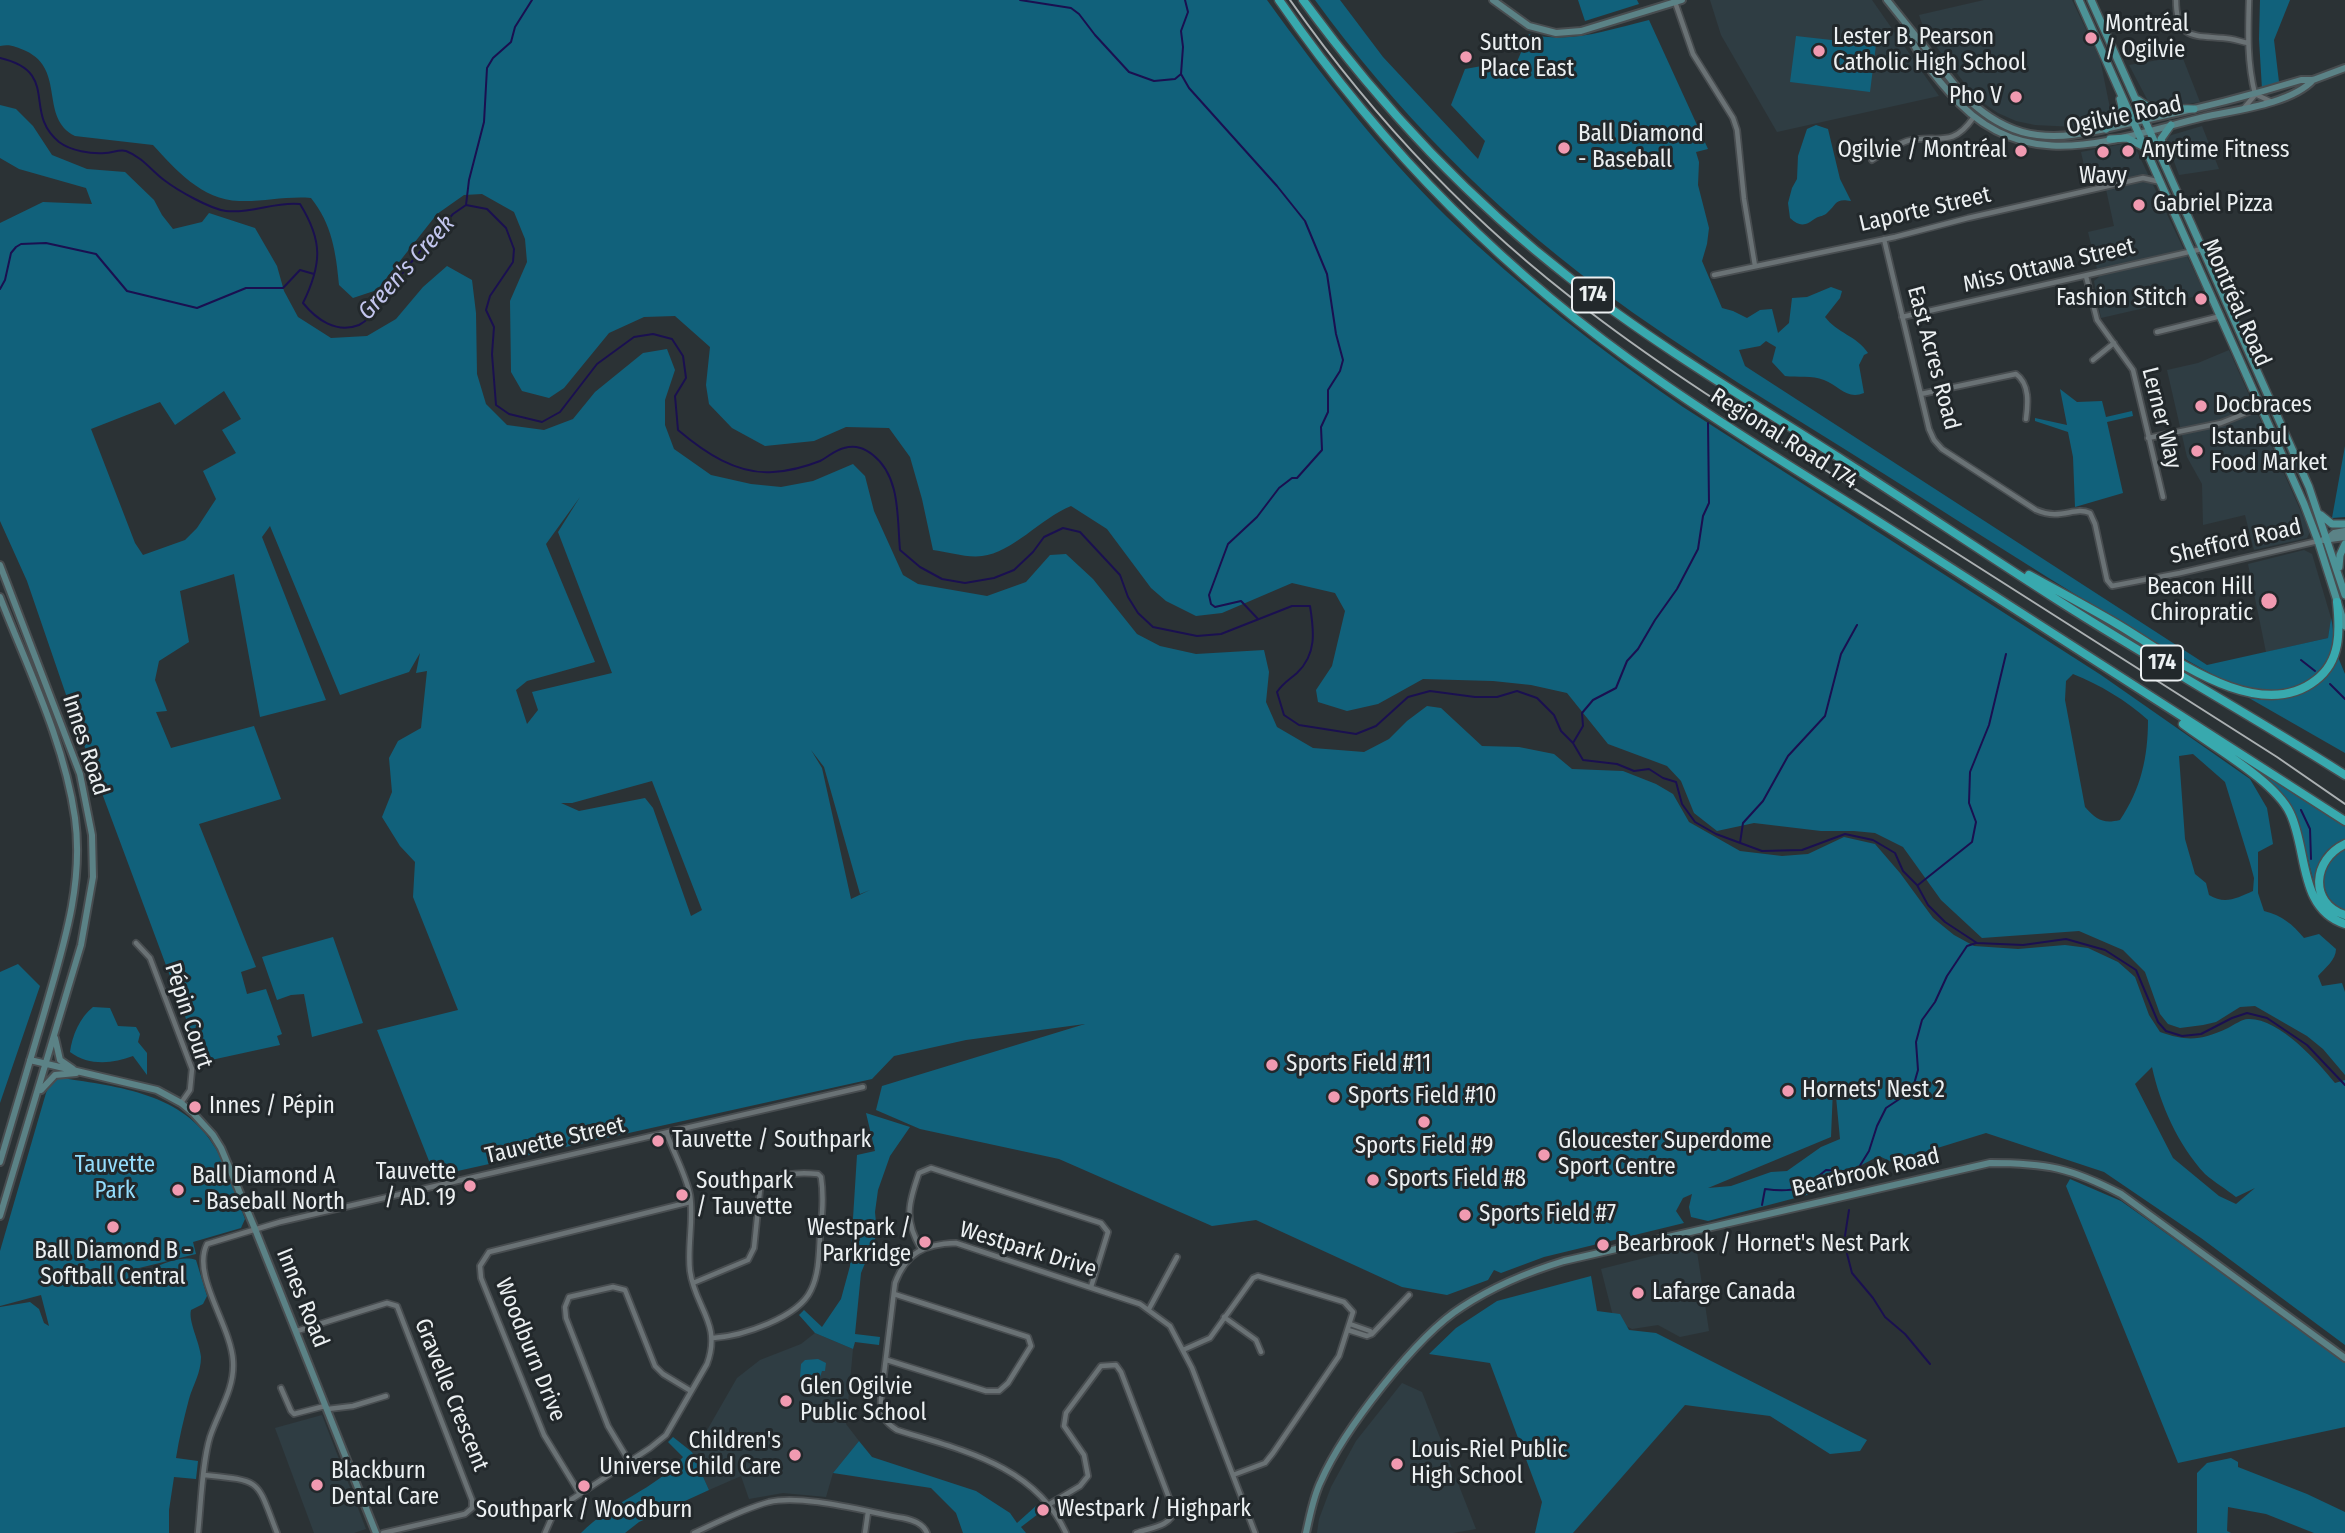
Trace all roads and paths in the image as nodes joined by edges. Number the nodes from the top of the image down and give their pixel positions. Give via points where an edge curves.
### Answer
1 (1279, 0) edge
2 (1303, 0) edge
3 (1493, 0) edge
4 (1887, 0) edge
5 (2080, 0) edge
6 (2176, 0) edge
7 (2249, 0) edge
8 (1679, 1) edge
9 (2093, 3) edge
10 (2084, 10) junction
11 (1905, 24) junction
12 (2248, 43) junction
13 (2110, 65) junction
14 (2345, 68) edge
15 (2313, 80) junction
16 (2255, 94) junction
17 (2137, 100) junction
18 (2270, 102) junction
19 (2244, 108) junction
20 (2194, 109) junction
21 (1973, 118) junction
22 (2146, 120) junction
23 (2135, 122) junction
24 (2171, 125) junction
25 (2106, 129) junction
26 (2150, 130) junction
27 (2139, 132) junction
28 (2110, 139) junction
29 (2147, 148) junction
30 (1872, 159) dead end
31 (2154, 165) junction
32 (2143, 178) junction
33 (2172, 179) junction
34 (2162, 183) junction
35 (1884, 239) junction
36 (2203, 248) junction
37 (2193, 251) junction
38 (1755, 266) junction
39 (1714, 275) dead end
40 (2086, 276) junction
41 (2221, 316) junction
42 (1902, 317) junction
43 (2157, 332) dead end
44 (2114, 343) junction
45 (2093, 360) dead end
46 (1921, 394) junction
47 (2271, 403) junction
48 (2261, 407) junction
49 (2025, 419) dead end
50 (2148, 438) junction
51 (2162, 497) dead end
52 (2318, 511) junction
53 (2345, 524) edge
54 (2345, 531) edge
55 (2345, 537) edge
56 (2327, 539) junction
57 (2318, 541) junction
58 (2345, 544) edge
59 (1980, 548) junction
60 (0, 565) edge
61 (2339, 575) junction
62 (2112, 586) joint
63 (2345, 595) edge
64 (0, 597) edge
65 (2337, 602) junction
66 (2345, 626) edge
67 (2139, 690) junction
68 (61, 721) junction
69 (50, 725) junction
70 (2345, 775) edge
71 (2345, 821) edge
72 (2345, 844) edge
73 (2345, 915) edge
74 (2345, 924) edge
75 (136, 943) dead end
76 (54, 1036) junction
77 (30, 1060) junction
78 (46, 1064) junction
79 (78, 1071) junction
80 (863, 1087) dead end
81 (36, 1098) junction
82 (181, 1103) junction
83 (667, 1134) junction
84 (0, 1163) edge
85 (690, 1202) junction
86 (0, 1216) edge
87 (255, 1229) junction
88 (921, 1249) junction
89 (1177, 1258) dead end
90 (693, 1283) junction
91 (1091, 1287) junction
92 (894, 1294) junction
93 (1409, 1294) dead end
94 (1149, 1309) junction
95 (1224, 1317) junction
96 (1349, 1327) junction
97 (296, 1331) junction
98 (713, 1338) junction
99 (1183, 1350) junction
100 (1261, 1352) dead end
101 (2345, 1358) edge
102 (887, 1360) junction
103 (281, 1388) dead end
104 (691, 1391) junction
105 (386, 1395) dead end
106 (328, 1407) junction
107 (629, 1461) junction
108 (205, 1475) junction
109 (1233, 1475) junction
110 (580, 1494) junction
111 (1048, 1505) junction
112 (868, 1513) junction
113 (198, 1533) edge
114 (277, 1533) edge
115 (376, 1533) edge
116 (383, 1533) edge
117 (545, 1533) edge
118 (694, 1533) edge
119 (865, 1533) edge
120 (927, 1533) edge
121 (1066, 1533) edge
122 (1136, 1533) edge
123 (1255, 1533) edge
124 (1306, 1533) edge

1 - 67 highway, Regional Road 174 / 174 via 1350,94 1436,194 1559,306 1699,408
2 - 59 highway, Regional Road 174 / 174 via 1432,153 1570,279 1666,347
3 - 8 street via 1529,26 1556,33 1581,31
4 - 11 street, Ogilvie Road
5 - 10 main road, Montréal Road
6 - 12 street via 2178,20 2187,32
7 - 12 street
8 - 38 street via 1693,54 1734,118
9 - 10 main road
9 - 17 main road, Montréal Road
10 - 13 main road, Montréal Road
11 - 21 street, Ogilvie Road via 1909,38 1943,86
11 - 25 street, Ogilvie Road via 1963,95 2002,124 2048,136
12 - 16 street
13 - 23 main road, Montréal Road
13 - 25 main road via 2123,111
14 - 15 street, Ogilvie Road
15 - 16 street, Ogilvie Road
15 - 18 street, Ogilvie Road via 2305,89
16 - 18 street
16 - 19 street
16 - 20 street, Ogilvie Road
17 - 20 main road via 2159,111
17 - 22 main road, Montréal Road
18 - 19 street, Ogilvie Road
19 - 24 street, Ogilvie Road
20 - 22 street, Ogilvie Road
21 - 28 street, Ogilvie Road via 2000,134 2032,144 2067,147
21 - 30 street via 1947,139 1911,140
22 - 23 street, Ogilvie Road
22 - 26 main road, Montréal Road
23 - 25 street, Ogilvie Road
23 - 27 main road, Montréal Road
24 - 26 street, Ogilvie Road
24 - 33 main road via 2161,139
26 - 27 street, Ogilvie Road
26 - 33 main road, Montréal Road
27 - 28 street, Ogilvie Road
27 - 29 main road, Montréal Road
28 - 29 main road via 2127,138
29 - 31 main road, Montréal Road
31 - 32 street
31 - 34 main road, Montréal Road
32 - 34 street, Laporte Street
32 - 35 street, Laporte Street
33 - 36 main road, Montréal Road
34 - 37 main road, Montréal Road
35 - 38 street, Laporte Street
35 - 42 street, East Acres Road
36 - 37 street, Miss Ottawa Street
36 - 47 main road, Montréal Road
37 - 40 street, Miss Ottawa Street
37 - 41 main road, Montréal Road
38 - 39 street, Laporte Street
40 - 42 street, Miss Ottawa Street
40 - 44 street, Lerner Way via 2096,320
41 - 43 street
41 - 48 main road, Montréal Road
42 - 46 street, East Acres Road
44 - 45 street
44 - 50 street, Lerner Way via 2133,370
46 - 49 street via 2016,374 2028,403
46 - 62 street, East Acres Road via 1929,429 1942,449 2047,515 2090,513
47 - 48 street
47 - 52 main road, Montréal Road
48 - 50 street via 2221,423
48 - 57 main road, Montréal Road
50 - 51 street, Lerner Way
52 - 53 main road via 2328,522
52 - 56 main road, Montréal Road
54 - 56 street, Shefford Road
55 - 56 street, Shefford Road
56 - 57 street, Shefford Road
56 - 61 main road, Montréal Road
57 - 62 street, Shefford Road
57 - 65 main road, Montréal Road
58 - 61 main road
59 - 65 highway via 2207,678 2251,693 2290,693 2321,677 2336,652
59 - 70 highway, Regional Road 174 / 174
60 - 68 street, Innes Road
61 - 63 main road, Montréal Road
64 - 69 street, Innes Road
65 - 66 main road, Montréal Road
67 - 71 highway, Regional Road 174 / 174
67 - 74 highway via 2278,797 2293,821 2314,897 2325,913
68 - 69 street
68 - 76 street, Innes Road via 87,803 93,877 81,945
69 - 77 street, Innes Road via 70,790 76,881
72 - 73 highway via 2329,854 2319,880 2328,904
75 - 82 street, Pépin Court via 150,958 192,1069 190,1090
76 - 78 street, Innes Road
76 - 79 street via 60,1060
77 - 78 street, Innes Road
77 - 84 street
78 - 79 street, Innes Road
78 - 81 street
79 - 81 street via 55,1075
79 - 82 street, Innes Road via 157,1090
80 - 83 street, Tauvette Street
81 - 86 street
82 - 87 street, Innes Road via 221,1148
83 - 85 street
83 - 87 street, Tauvette Street
85 - 90 street
85 - 110 street, Woodburn Drive via 489,1252 480,1266 544,1435
87 - 97 street, Innes Road
87 - 108 street, Tauvette Street via 207,1244 204,1250 203,1271 230,1338 233,1363 230,1388 209,1439
88 - 91 street, Westpark Drive via 956,1243
88 - 91 street via 909,1221 910,1204 919,1173 932,1168 1101,1223 1108,1232
88 - 92 street via 900,1269
89 - 94 street
90 - 98 street
90 - 98 street via 748,1260 764,1182 805,1173 821,1177 817,1269 804,1302 784,1316 735,1335
91 - 94 street, Westpark Drive
92 - 102 street
92 - 102 street via 1028,1337 1031,1346 999,1391
93 - 96 street via 1372,1335
94 - 99 street, Westpark Drive via 1170,1326
95 - 96 street via 1258,1276 1348,1304 1353,1312
95 - 99 street via 1210,1338
95 - 100 street via 1256,1340
96 - 109 street via 1339,1356 1273,1453 1265,1463
97 - 106 street, Innes Road
97 - 116 street, Gravelle Crescent via 387,1303 397,1306 470,1490 472,1508 465,1514
98 - 104 street via 707,1364
99 - 109 street, Westpark Drive
101 - 124 street, Bearbrook Road via 2121,1194 2065,1169 1990,1163 1564,1261 1492,1288 1428,1334 1371,1403 1320,1483
102 - 111 street via 880,1412 886,1423 988,1459 1021,1479
103 - 106 street via 295,1414
104 - 107 street via 666,1435
104 - 107 street via 655,1366 625,1290 613,1287 569,1297 566,1318 608,1426
105 - 106 street via 353,1406
106 - 115 street, Innes Road
107 - 110 street
108 - 113 street
108 - 114 street via 247,1479 257,1486
109 - 123 street, Westpark Drive
110 - 117 street via 560,1507
111 - 121 street
111 - 122 street via 1088,1476 1083,1455 1064,1426 1066,1413 1101,1366 1116,1365 1174,1511 1169,1521
112 - 118 street via 779,1501
112 - 119 street
112 - 120 street via 915,1521

